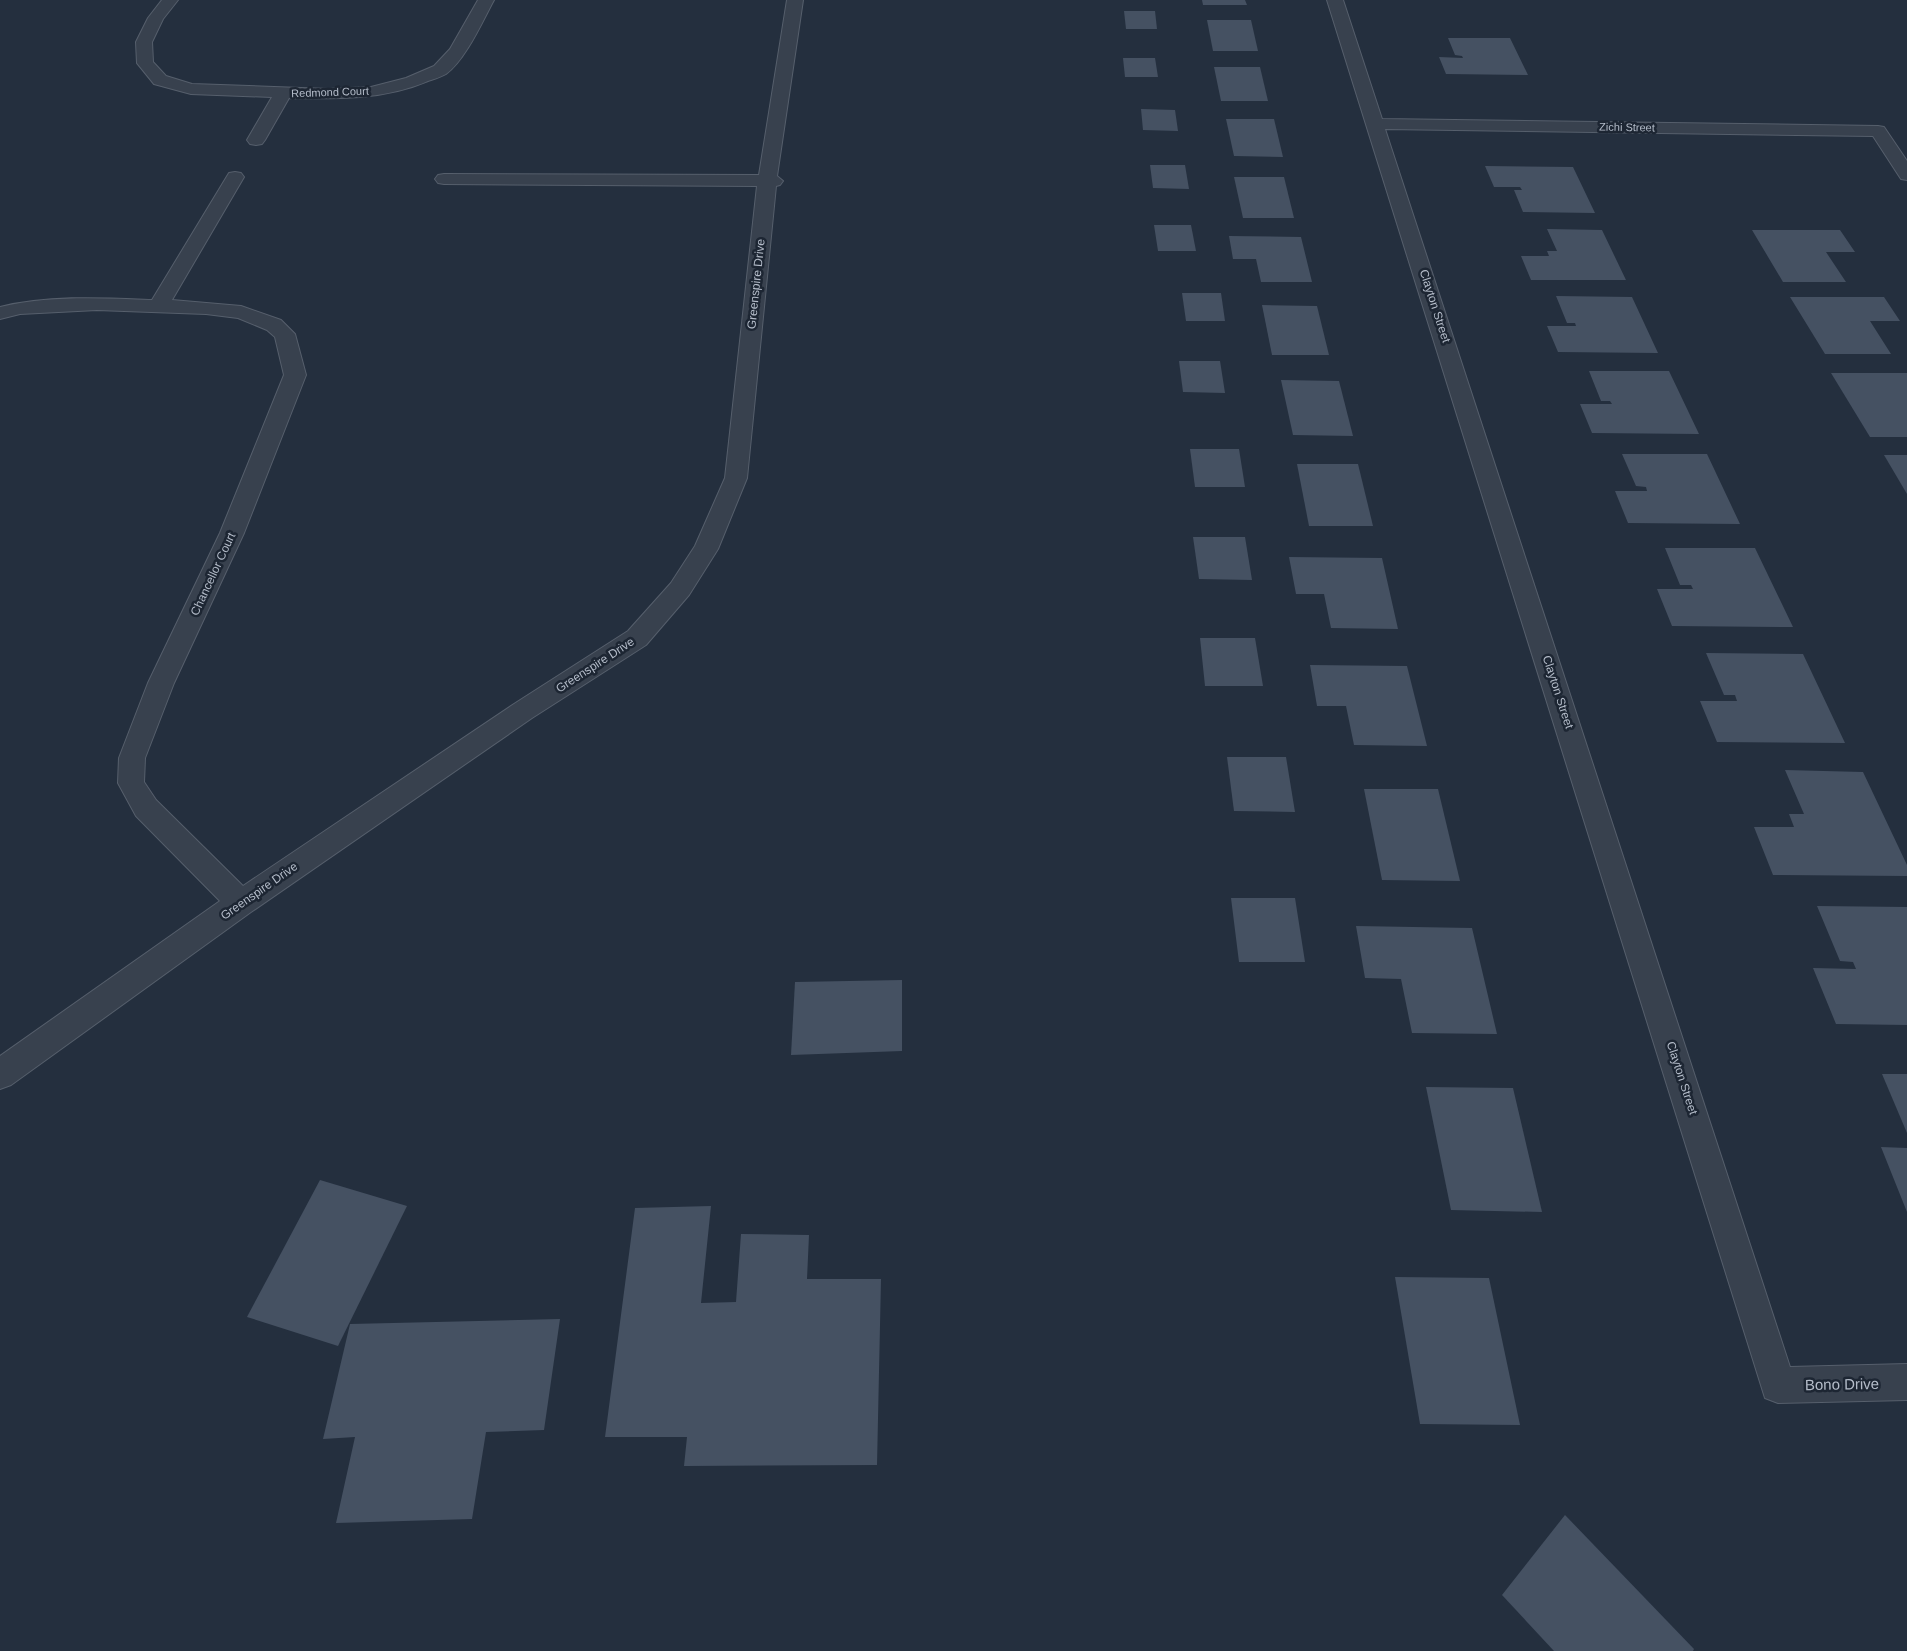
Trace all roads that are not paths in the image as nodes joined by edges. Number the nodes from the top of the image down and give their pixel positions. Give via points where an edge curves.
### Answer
1 (170, 0) edge
2 (486, 0) edge
3 (795, 0) edge
4 (1335, 0) edge
5 (283, 94) junction
6 (1376, 124) junction
7 (256, 140) dead end
8 (1907, 175) edge
9 (235, 177) dead end
10 (444, 179) dead end
11 (770, 181) junction
12 (159, 305) junction
13 (0, 313) edge
14 (242, 903) junction
15 (0, 1074) edge
16 (1907, 1382) edge
17 (1778, 1385) joint

1 - 5 street, Redmond Court via 144,42 145,63 160,80 191,89
2 - 5 street, Redmond Court via 457,51 440,70 412,82 371,92
3 - 11 street, Greenspire Drive
4 - 6 street, Clayton Street
5 - 7 street, Redmond Court
6 - 8 street, Zichi Street via 1878,131
6 - 17 street, Clayton Street
9 - 12 street
10 - 11 street
11 - 14 street, Greenspire Drive via 736,478 706,549 680,589 637,638 523,711
12 - 13 street, Chancellor Court via 97,304 20,308
12 - 14 street, Chancellor Court via 241,312 274,325 285,334 295,374 232,533 161,683 132,758 131,784 146,808
14 - 15 street, Greenspire Drive
16 - 17 street, Bono Drive

